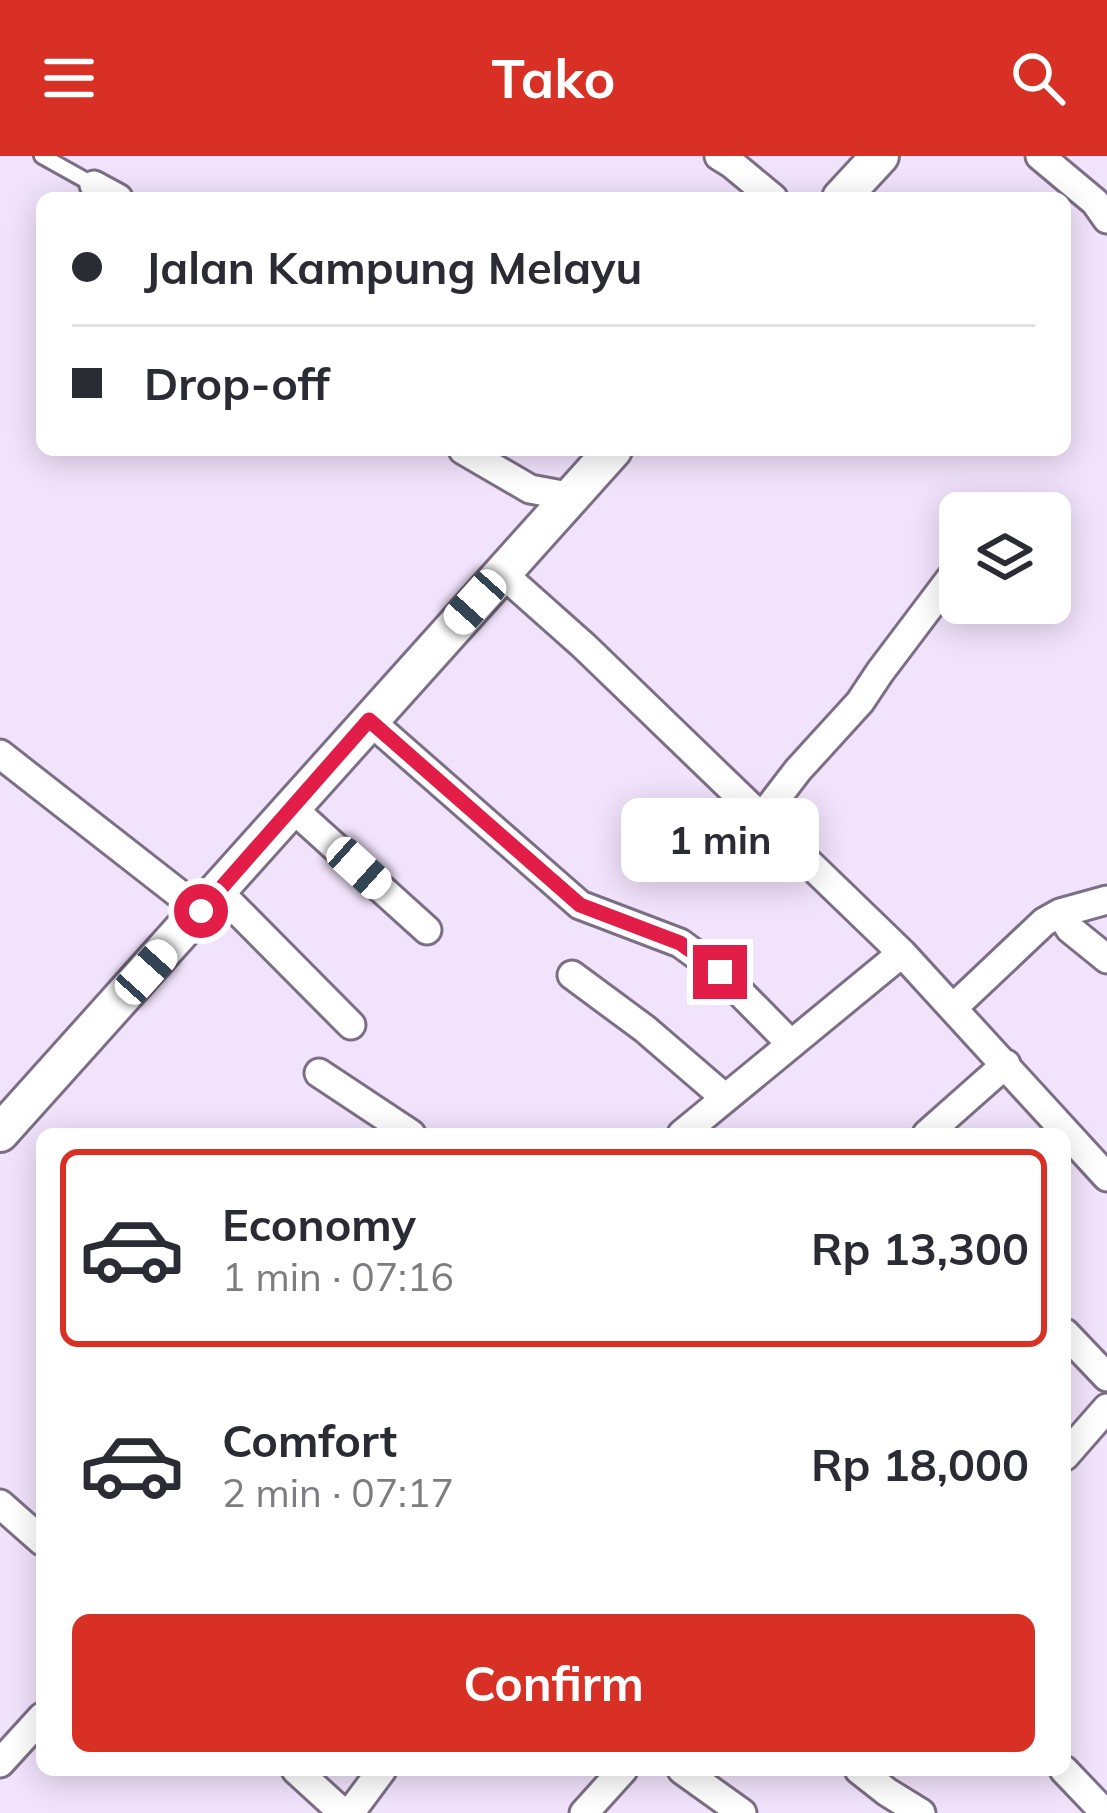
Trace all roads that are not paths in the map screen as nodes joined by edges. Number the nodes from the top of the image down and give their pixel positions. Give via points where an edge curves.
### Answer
1 (42, 156) edge
2 (718, 156) edge
3 (880, 156) edge
4 (1040, 156) edge
5 (106, 191) edge
6 (766, 192) edge
7 (847, 192) edge
8 (1107, 219) edge
9 (473, 456) edge
10 (608, 456) edge
11 (562, 509) junction
12 (502, 572) junction
13 (939, 594) edge
14 (369, 720) junction
15 (0, 754) edge
16 (291, 807) junction
17 (762, 817) junction
18 (1107, 900) edge
19 (209, 901) junction
20 (1060, 913) junction
21 (427, 930) dead end
22 (902, 953) junction
23 (1107, 959) edge
24 (572, 975) dead end
25 (953, 1008) junction
26 (351, 1025) dead end
27 (790, 1044) junction
28 (1006, 1064) junction
29 (320, 1073) dead end
30 (724, 1097) junction
31 (3, 1122) edge
32 (402, 1128) edge
33 (689, 1128) edge
34 (934, 1128) edge
35 (1063, 1128) edge
36 (1071, 1137) edge
37 (1107, 1177) edge
38 (1071, 1340) edge
39 (1107, 1377) edge
40 (1104, 1418) edge
41 (1071, 1450) edge
42 (0, 1504) edge
43 (36, 1536) edge
44 (36, 1724) edge
45 (0, 1763) edge
46 (303, 1776) edge
47 (377, 1776) edge
48 (618, 1776) edge
49 (690, 1776) edge
50 (863, 1776) edge
51 (1070, 1776) edge
52 (879, 1803) edge
53 (347, 1813) edge
54 (584, 1813) edge
55 (742, 1813) edge
56 (921, 1813) edge
57 (1105, 1813) edge

1 - 5 lane
2 - 6 street
3 - 7 main road
4 - 8 street
9 - 11 street
10 - 11 main road
11 - 12 main road
12 - 14 main road
12 - 17 street
13 - 17 street
14 - 16 main road
14 - 27 street via 580,905 680,943
15 - 19 street
16 - 19 main road
16 - 21 street
17 - 22 street
18 - 20 street
19 - 26 street
19 - 31 main road
20 - 23 street
20 - 25 street
22 - 25 street
22 - 27 street
24 - 30 street
25 - 28 street
27 - 30 street
28 - 34 street
28 - 35 street
29 - 32 street
30 - 33 street
36 - 37 street
38 - 39 street
40 - 41 street
42 - 43 street
44 - 45 street
46 - 53 street
47 - 53 street
48 - 54 street
49 - 55 street
50 - 52 street
51 - 57 street
52 - 56 street

